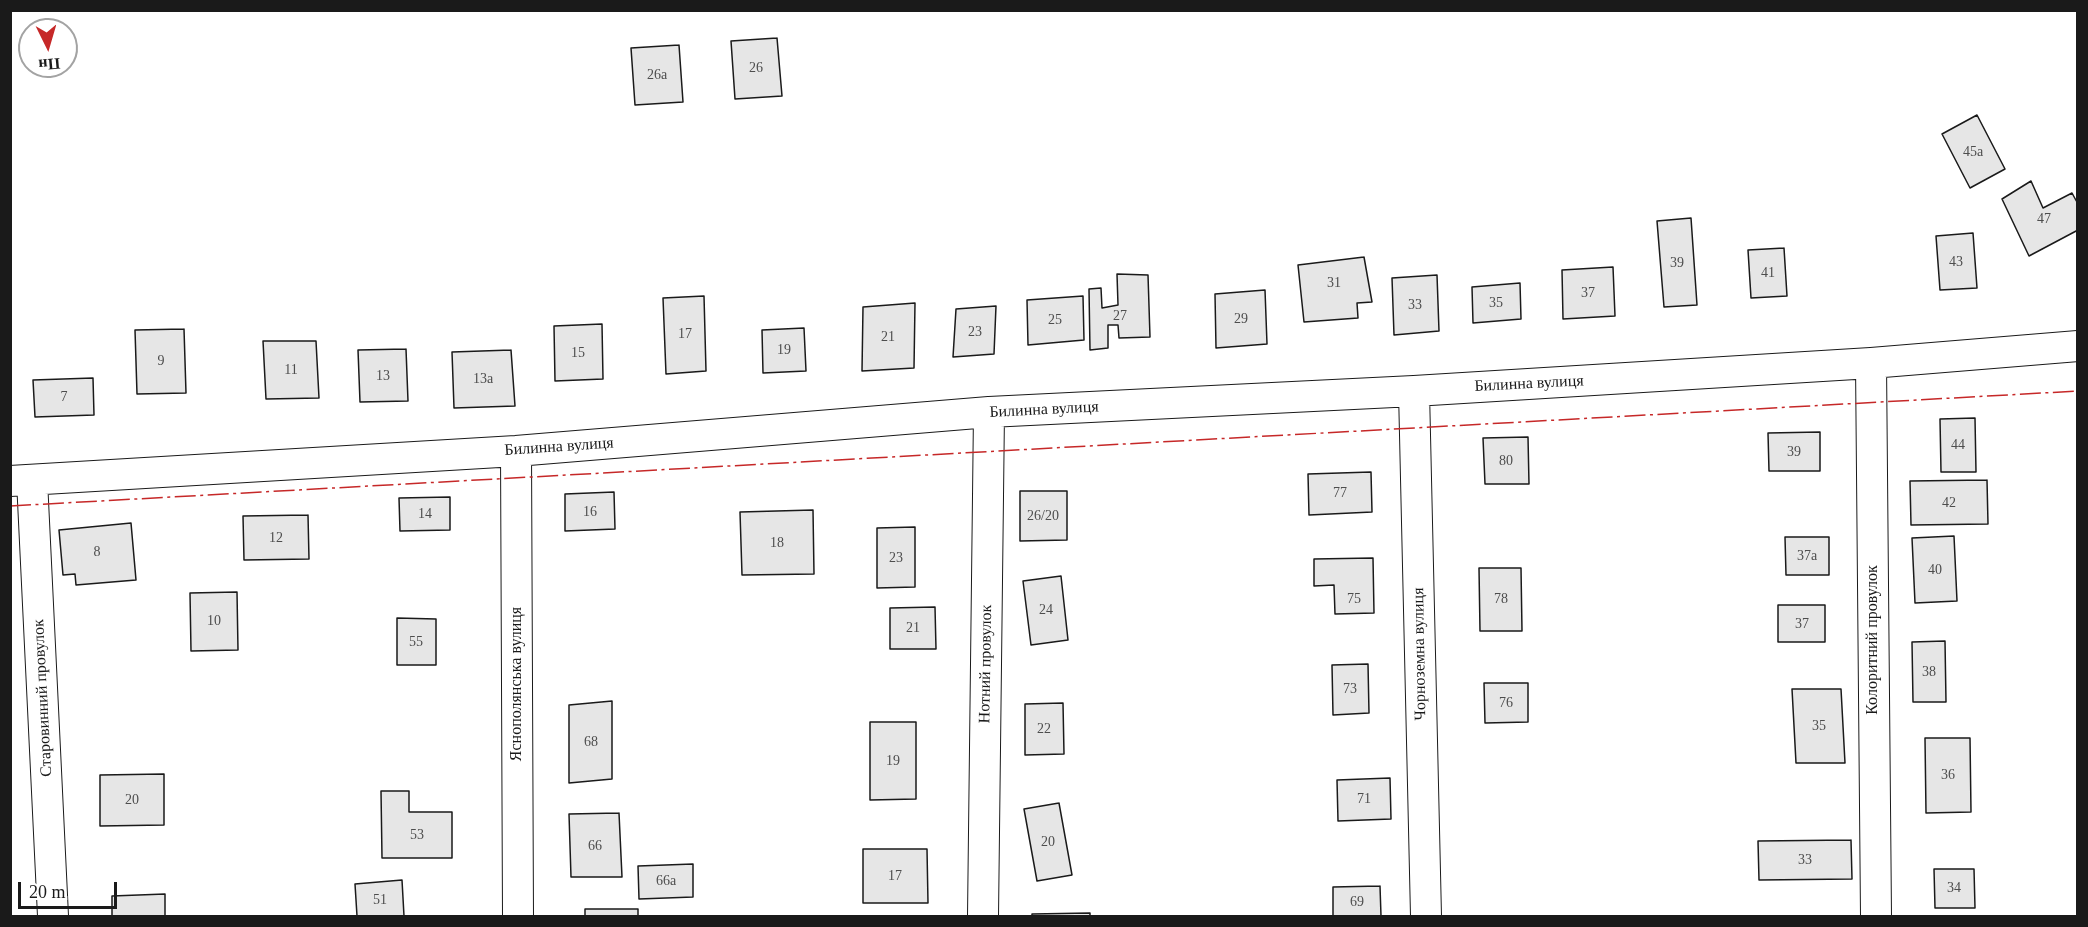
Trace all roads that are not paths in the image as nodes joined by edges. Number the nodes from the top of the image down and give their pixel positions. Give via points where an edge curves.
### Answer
1 (2078, 346) edge
2 (1871, 363) junction
3 (1414, 391) junction
4 (989, 412) junction
5 (516, 451) junction
6 (21, 481) edge
7 (54, 916) edge
8 (518, 916) edge
9 (983, 916) edge
10 (1426, 916) edge
11 (1876, 916) edge

1 - 2 street, Билинна вулиця
2 - 3 street, Билинна вулиця
2 - 11 street, Колоритний провулок
3 - 4 street, Билинна вулиця
3 - 10 street, Чорноземна вулиця
4 - 5 street, Билинна вулиця
4 - 9 street, Нотний провулок
5 - 6 street, Билинна вулиця
5 - 8 street, Яснополянська вулиця
6 - 7 street, Старовинний провулок

